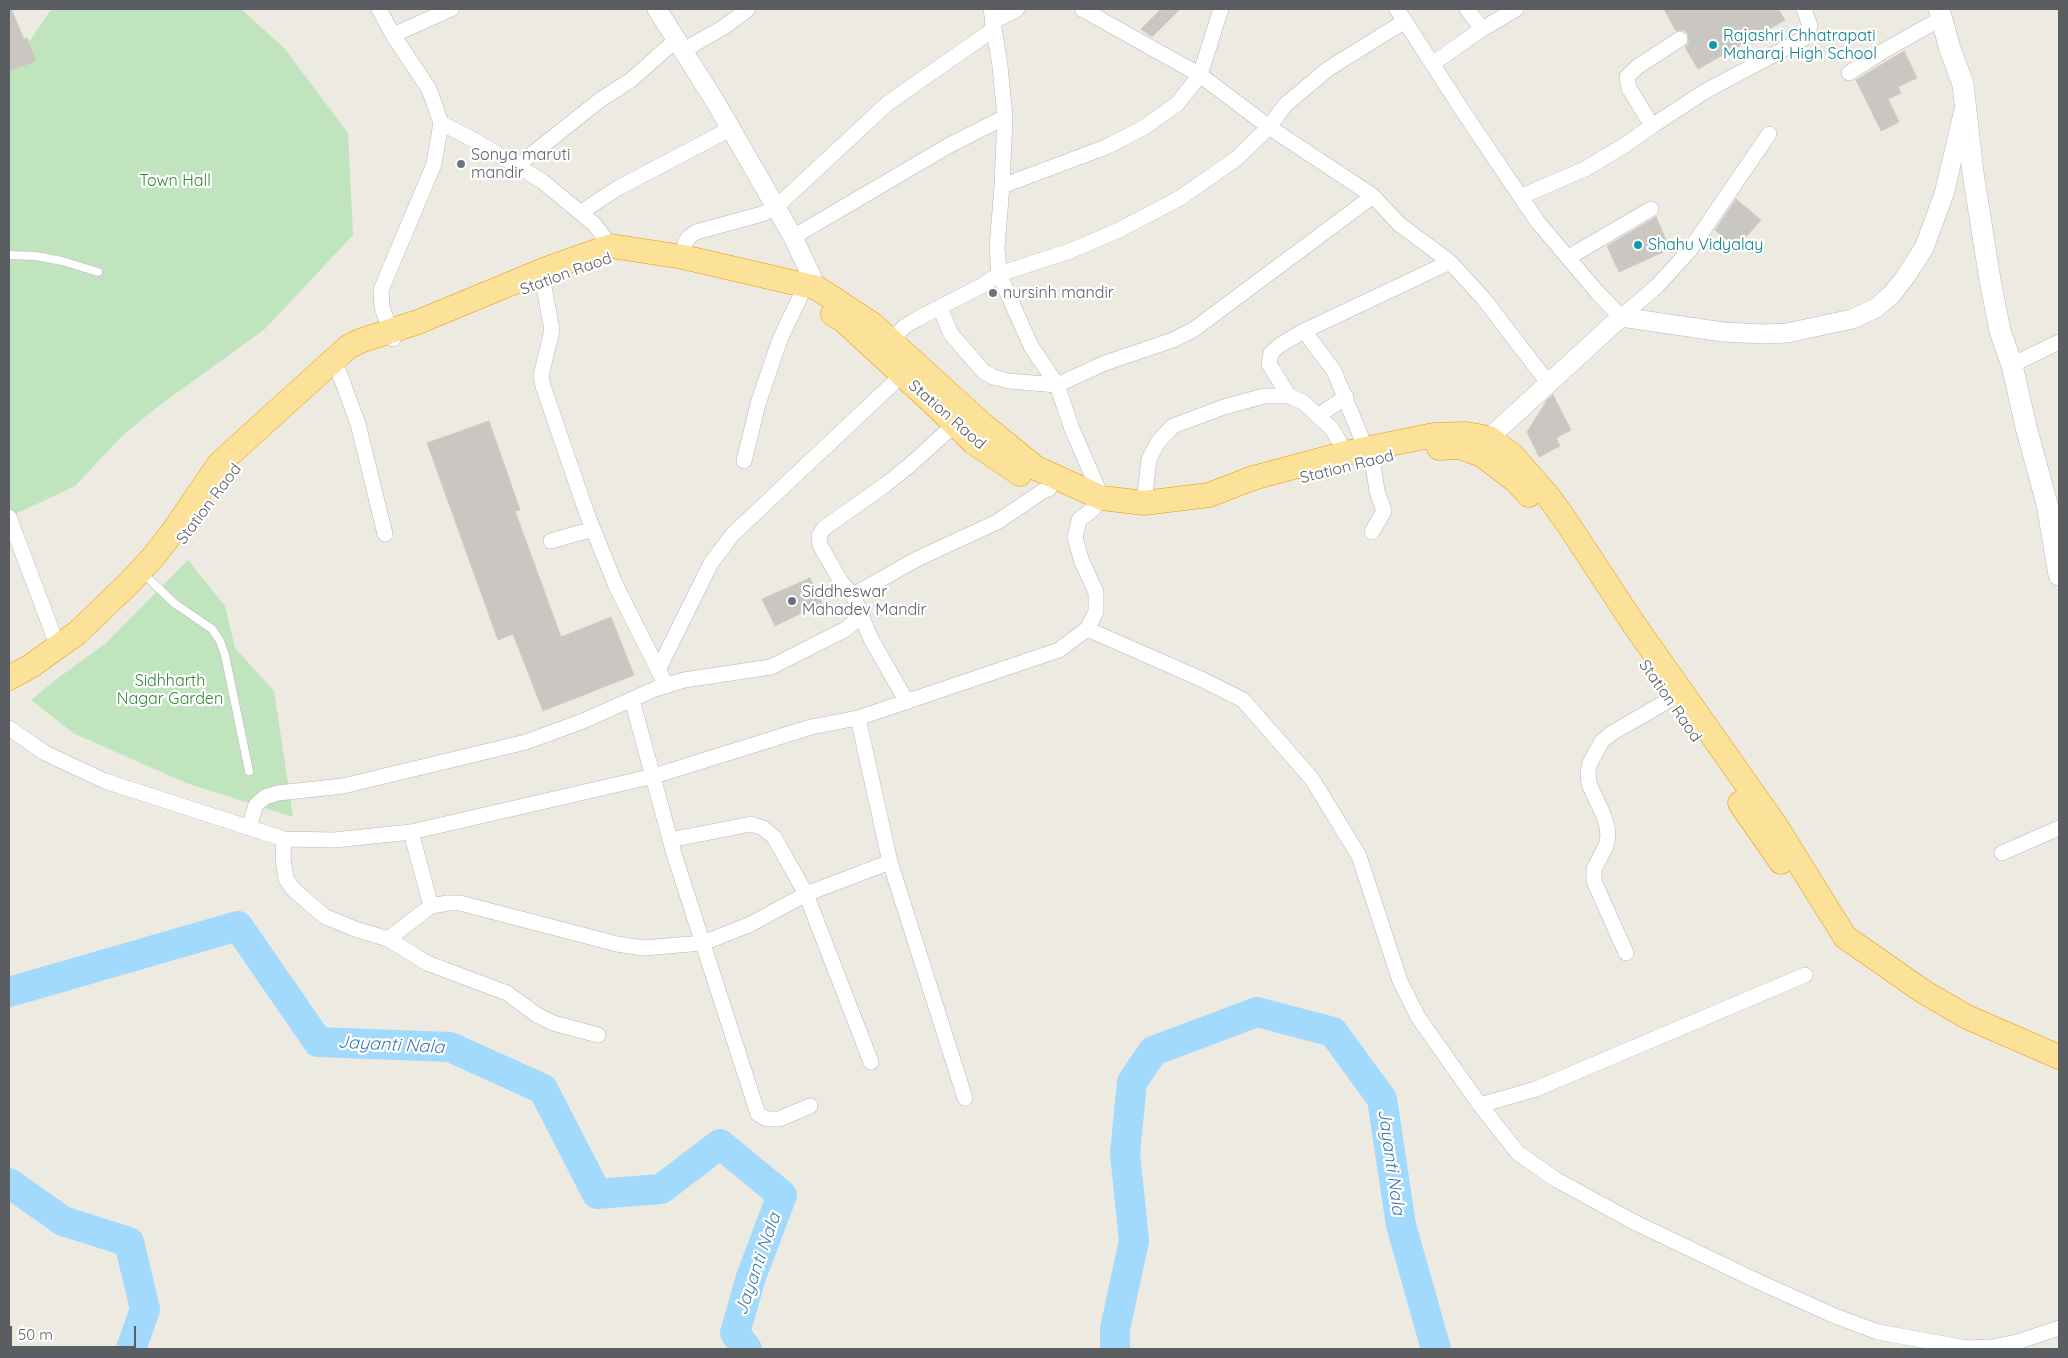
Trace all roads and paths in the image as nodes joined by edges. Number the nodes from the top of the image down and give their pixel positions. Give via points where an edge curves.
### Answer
1 (379, 9) edge
2 (451, 9) edge
3 (657, 9) edge
4 (748, 9) edge
5 (1017, 9) edge
6 (1082, 9) edge
7 (1221, 9) edge
8 (1467, 9) edge
9 (1516, 9) edge
10 (1804, 9) edge
11 (1941, 13) edge
12 (1401, 15) edge
13 (992, 20) edge
14 (1482, 29) junction
15 (393, 35) junction
16 (1680, 39) dead end
17 (680, 45) junction
18 (1432, 64) junction
19 (1849, 73) dead end
20 (1200, 74) junction
21 (1965, 102) junction
22 (1005, 117) junction
23 (441, 124) junction
24 (1652, 126) junction
25 (1269, 127) junction
26 (730, 129) junction
27 (1769, 134) dead end
28 (517, 166) junction
29 (1002, 186) junction
30 (1373, 196) junction
31 (1522, 196) junction
32 (775, 208) junction
33 (1651, 209) dead end
34 (581, 212) junction
35 (793, 237) junction
36 (611, 246) junction
37 (9, 255) edge
38 (683, 257) junction
39 (1569, 257) junction
40 (1450, 262) junction
41 (98, 272) dead end
42 (999, 274) junction
43 (543, 282) junction
44 (810, 291) junction
45 (940, 308) junction
46 (1621, 317) junction
47 (1304, 331) junction
48 (392, 336) junction
49 (891, 341) junction
50 (2059, 342) edge
51 (2012, 365) junction
52 (339, 372) junction
53 (902, 375) junction
54 (1549, 384) junction
55 (1057, 385) junction
56 (1289, 396) junction
57 (1346, 398) junction
58 (1319, 415) junction
59 (954, 425) junction
60 (1486, 447) junction
61 (1362, 453) junction
62 (744, 462) dead end
63 (1049, 489) junction
64 (1097, 503) junction
65 (1144, 503) junction
66 (9, 517) edge
67 (593, 529) junction
68 (1372, 532) dead end
69 (385, 534) dead end
70 (551, 541) dead end
71 (2059, 574) edge
72 (150, 580) junction
73 (853, 595) junction
74 (862, 615) junction
75 (1087, 629) junction
76 (58, 646) junction
77 (658, 670) junction
78 (9, 678) edge
79 (666, 686) junction
80 (9, 694) edge
81 (1677, 696) junction
82 (632, 700) junction
83 (907, 702) junction
84 (858, 718) junction
85 (9, 728) edge
86 (249, 771) dead end
87 (654, 776) junction
88 (249, 827) junction
89 (2059, 828) edge
90 (411, 832) junction
91 (284, 839) junction
92 (670, 840) junction
93 (2002, 853) dead end
94 (890, 862) junction
95 (806, 894) junction
96 (431, 906) junction
97 (388, 939) junction
98 (702, 943) junction
99 (1626, 953) dead end
100 (1805, 975) dead end
101 (598, 1035) dead end
102 (2059, 1057) edge
103 (871, 1062) dead end
104 (964, 1098) dead end
105 (1480, 1105) junction
106 (810, 1106) dead end
107 (2059, 1328) edge

1 - 15 street
2 - 15 street
3 - 17 street
4 - 17 street via 724,27
5 - 13 street
6 - 20 street
7 - 20 street
8 - 14 street
9 - 14 street
10 - 24 street via 1810,26 1803,39 1704,92
11 - 19 street
11 - 21 main road via 1963,84
12 - 18 street
12 - 25 street via 1285,105
13 - 22 street
13 - 32 street via 888,103
14 - 18 street
15 - 23 street via 429,89
16 - 24 street via 1627,77 1629,88
17 - 26 street
17 - 28 street via 600,100
18 - 31 street
20 - 25 street
20 - 29 street via 1177,104 1143,128 1106,147
21 - 46 street via 1944,194 1924,248 1892,294 1876,308 1852,319 1787,333 1765,334 1723,332
21 - 51 main road via 1990,280 2000,331
22 - 29 street
22 - 35 street via 948,146
23 - 28 street
23 - 48 street via 434,164 381,290 382,307
24 - 31 street via 1585,169
25 - 30 street
25 - 42 street via 1237,158 1180,198 1070,251
26 - 32 street
26 - 34 street via 618,188
27 - 46 street via 1689,251 1657,286
28 - 34 street
29 - 42 street via 997,247
30 - 40 street via 1399,224
30 - 55 street via 1193,330
31 - 39 street via 1537,221
32 - 35 street
32 - 38 street via 696,232 685,243
33 - 39 street
34 - 36 street
35 - 44 street
36 - 38 highway
36 - 48 highway via 538,272
37 - 41 lane via 36,256
38 - 44 highway
39 - 46 street
40 - 47 street
40 - 54 street via 1483,298
42 - 45 street
42 - 55 street via 1031,346
43 - 44 highway, Station Raod via 612,254
43 - 48 highway, Station Raod
43 - 67 street via 552,330 541,376 543,386
44 - 49 highway via 869,322
44 - 53 highway, Station Raod via 807,295 843,320
44 - 62 street via 780,339 758,404
45 - 49 street via 904,327
45 - 55 street via 951,334 983,371 1009,381
46 - 54 street
47 - 56 street via 1270,353 1269,364
47 - 57 street via 1334,371
48 - 52 highway, Station Raod via 360,353
48 - 76 highway via 360,341 348,347 219,464 154,556 77,633
49 - 64 highway via 982,425 1036,468
50 - 51 street
51 - 71 main road via 2047,504
52 - 69 street via 358,424
52 - 72 highway, Station Raod via 237,464
53 - 59 highway, Station Raod
53 - 77 street via 733,534 711,563
54 - 60 street
55 - 64 street
56 - 58 street
56 - 65 street via 1264,396 1173,426 1148,459
57 - 58 street
57 - 61 street
58 - 61 street
59 - 63 highway, Station Raod via 1021,475
59 - 73 street via 891,480 824,528 819,536 820,545 841,582
60 - 61 highway via 1466,434 1448,433
60 - 81 highway, Station Raod via 1533,499 1614,621
61 - 64 highway, Station Raod via 1312,474 1214,505 1157,513
61 - 65 highway via 1253,478 1209,495
61 - 68 street via 1384,511
63 - 64 highway, Station Raod via 1070,500
63 - 73 street via 997,522 917,559
64 - 65 highway
64 - 75 street via 1079,520 1075,538 1096,592 1096,612
66 - 76 street
67 - 70 street
67 - 77 street via 616,586
72 - 80 highway, Station Raod via 118,616 85,644 38,678
72 - 86 lane via 174,603 212,628 220,641
73 - 74 street
74 - 79 street via 846,629 771,667 684,680
74 - 83 street via 871,639
75 - 83 street via 1059,650
75 - 105 street via 1243,700 1312,778 1359,856 1400,981 1418,1017
76 - 78 highway
77 - 79 street
79 - 82 street
81 - 99 street via 1602,741 1588,772 1589,784 1605,820 1608,836 1594,870 1594,881
81 - 102 highway, Station Raod via 1786,870 1845,937 1924,992 1967,1017
82 - 87 street
82 - 88 street via 526,742 343,786 264,798 256,805
83 - 84 street
84 - 87 street via 811,727
84 - 94 street
85 - 88 street via 45,753 105,781
87 - 90 street
87 - 92 street
88 - 91 street
89 - 93 street
90 - 91 street via 334,840
90 - 96 street
91 - 97 street via 286,879 294,890 324,916
92 - 95 street via 751,824 764,828 774,837
92 - 98 street
94 - 95 street
94 - 104 street
95 - 98 street via 751,924
95 - 103 street
96 - 97 street
96 - 98 street via 460,903 643,948
97 - 101 street via 427,963 507,993 537,1015
98 - 106 street via 758,1114 779,1120
100 - 105 street via 1536,1089
105 - 107 street via 1518,1153 1555,1179 1632,1221 1835,1316 1878,1332 1966,1348 2018,1342

